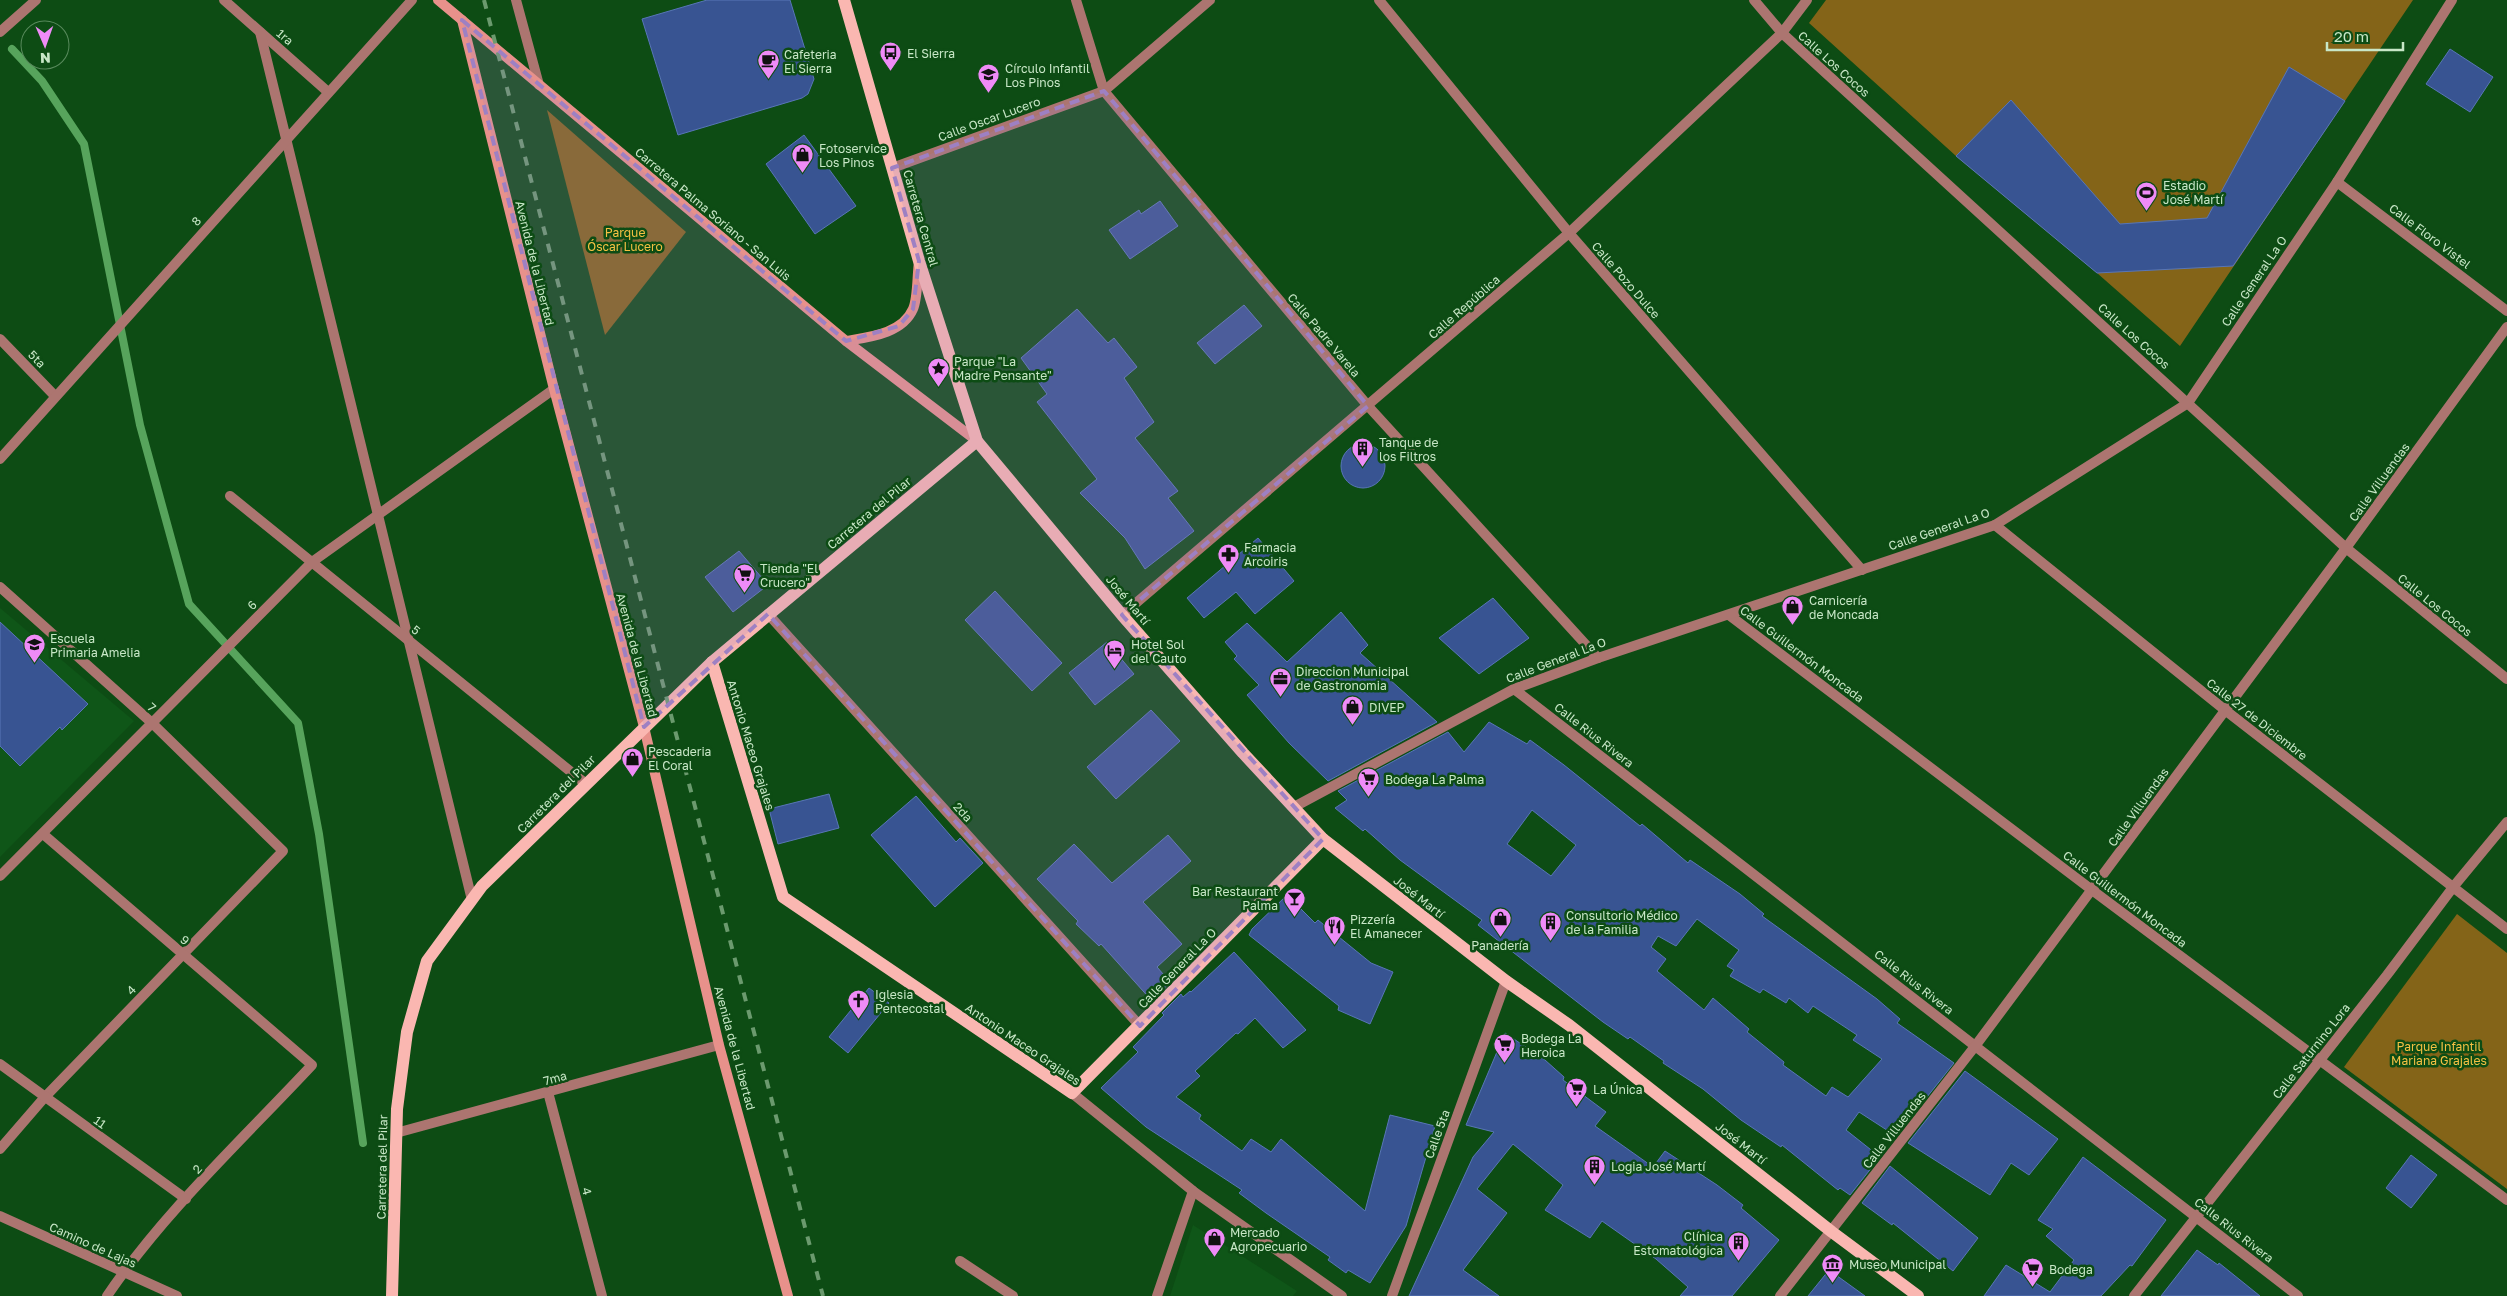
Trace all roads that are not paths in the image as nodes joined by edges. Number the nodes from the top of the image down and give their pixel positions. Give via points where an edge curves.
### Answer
1 (36, 0) edge
2 (224, 0) edge
3 (412, 0) edge
4 (438, 0) edge
5 (516, 0) edge
6 (844, 0) edge
7 (1076, 0) edge
8 (1210, 0) edge
9 (1380, 0) edge
10 (1754, 0) edge
11 (1807, 0) edge
12 (2452, 0) edge
13 (462, 20) junction
14 (0, 32) edge
15 (260, 32) junction
16 (1782, 33) junction
17 (539, 85) junction
18 (1104, 90) junction
19 (328, 92) junction
20 (286, 140) junction
21 (892, 168) junction
22 (2338, 182) junction
23 (1569, 233) junction
24 (919, 261) junction
25 (2507, 311) edge
26 (2507, 327) edge
27 (0, 339) edge
28 (846, 341) junction
29 (554, 389) junction
30 (55, 396) junction
31 (2188, 402) junction
32 (1368, 406) junction
33 (977, 442) junction
34 (0, 459) edge
35 (230, 496) dead end
36 (378, 515) junction
37 (1995, 526) junction
38 (2346, 548) junction
39 (312, 562) junction
40 (1862, 570) junction
41 (0, 587) edge
42 (768, 614) junction
43 (1122, 615) junction
44 (1729, 615) junction
45 (408, 639) junction
46 (1598, 658) junction
47 (712, 662) junction
48 (2507, 680) edge
49 (1514, 689) junction
50 (2225, 710) junction
51 (152, 723) junction
52 (644, 727) junction
53 (586, 784) junction
54 (1294, 807) junction
55 (2507, 822) edge
56 (43, 834) junction
57 (1323, 839) junction
58 (283, 851) joint
59 (0, 876) edge
60 (2454, 886) junction
61 (2092, 890) junction
62 (472, 900) junction
63 (2507, 929) edge
64 (182, 954) junction
65 (1506, 981) junction
66 (1140, 1026) junction
67 (719, 1045) junction
68 (1976, 1046) junction
69 (2320, 1060) junction
70 (0, 1064) edge
71 (312, 1065) joint
72 (548, 1092) junction
73 (1072, 1093) junction
74 (44, 1098) junction
75 (396, 1133) junction
76 (0, 1148) edge
77 (1193, 1191) junction
78 (186, 1199) junction
79 (2507, 1200) edge
80 (0, 1216) edge
81 (2195, 1216) junction
82 (1832, 1232) junction
83 (960, 1260) dead end
84 (123, 1272) junction
85 (107, 1296) edge
86 (177, 1296) edge
87 (392, 1296) edge
88 (602, 1296) edge
89 (788, 1296) edge
90 (1013, 1296) edge
91 (1157, 1296) edge
92 (1342, 1296) edge
93 (1392, 1296) edge
94 (1780, 1296) edge
95 (1918, 1296) edge
96 (2134, 1296) edge
97 (2298, 1296) edge

1 - 14 street
2 - 15 street, 1ra
3 - 19 street, 8
4 - 13 main road, Carretera Palma Soriano - San Luis
5 - 17 street
6 - 21 main road, Carretera Central
7 - 18 street, Calle Padre Varela
8 - 18 street, Calle Oscar Lucero
9 - 23 street, Calle Pozo Dulce
10 - 16 street, Calle Los Cocos
11 - 16 street, Calle República
12 - 22 street, Calle General La O
13 - 17 main road, Carretera Palma Soriano - San Luis
13 - 29 main road, Avenida de la Libertad
15 - 19 street, 1ra
15 - 20 street
16 - 23 street, Calle República
16 - 31 street, Calle Los Cocos
17 - 28 main road, Carretera Palma Soriano - San Luis
18 - 21 street, Calle Oscar Lucero
18 - 32 street, Calle Padre Varela
19 - 20 street, 8
20 - 30 street, 8
20 - 36 street
21 - 24 main road, Carretera Central
22 - 25 street, Calle Floro Vistel
22 - 31 street, Calle General La O
23 - 32 street, Calle República
23 - 40 street, Calle Pozo Dulce
24 - 28 main road via 914,309 899,326 876,336
24 - 33 main road, Carretera Central
26 - 38 street, Calle Villuendas
27 - 30 street, 5ta
28 - 33 main road, Carretera Palma Soriano - San Luis
29 - 36 street, 6
29 - 52 main road, Avenida de la Libertad
30 - 34 street, 8
31 - 37 street, Calle General La O
31 - 38 street, Calle Los Cocos
32 - 43 street, Calle República
32 - 46 street, Calle Padre Varela
33 - 42 main road, Carretera del Pilar
33 - 43 main road, José Martí
35 - 39 street, 5
36 - 39 street, 6
36 - 45 street
37 - 40 street, Calle General La O
37 - 50 street, Calle 27 de Diciembre
38 - 48 street, Calle Los Cocos
38 - 50 street, Calle Villuendas
39 - 45 street, 5
39 - 51 street, 6
40 - 44 street, Calle General La O
41 - 51 street, 7
42 - 47 main road, Carretera del Pilar
42 - 66 street, 2da
43 - 54 main road, José Martí via 1243,754
44 - 46 street, Calle General La O
44 - 61 street, Calle Guillermón Moncada
45 - 53 street, 5
45 - 62 street
46 - 49 street, Calle General La O
47 - 52 main road, Carretera del Pilar
47 - 73 main road, Antonio Maceo Grajales via 783,897
49 - 54 street, Calle General La O
49 - 68 street, Calle Rius Rivera
50 - 60 street, Calle 27 de Diciembre
50 - 61 street, Calle Villuendas
51 - 56 street, 6
51 - 58 street, 7
52 - 53 main road, Carretera del Pilar
52 - 67 main road, Avenida de la Libertad
53 - 62 main road, Carretera del Pilar via 482,886
54 - 57 main road, José Martí
55 - 60 street, Calle Saturnino Lora
56 - 59 street, 6
56 - 64 street, 9
57 - 65 main road, José Martí
57 - 66 main road, Calle General La O
58 - 64 street, 4
60 - 63 street, Calle 27 de Diciembre
60 - 69 street, Calle Saturnino Lora
61 - 68 street, Calle Villuendas
61 - 69 street, Calle Guillermón Moncada
62 - 75 main road, Carretera del Pilar via 427,961 407,1032
64 - 71 street, 9
64 - 74 street, 4
65 - 82 main road, José Martí via 1568,1025
65 - 93 street, Calle 5ta
66 - 73 main road, Calle General La O
67 - 72 street, 7ma
67 - 89 main road, Avenida de la Libertad
68 - 81 street, Calle Rius Rivera
68 - 82 street, Calle Villuendas
69 - 79 street, Calle Guillermón Moncada
69 - 81 street, Calle Saturnino Lora
70 - 74 street, 11
71 - 78 street, 2
72 - 75 street, 7ma
72 - 88 street, 4
73 - 77 street, Antonio Maceo Grajales
74 - 76 street, 4
74 - 78 street, 11
75 - 87 main road, Carretera del Pilar
77 - 91 street
77 - 92 street, Antonio Maceo Grajales
78 - 84 street, 2
80 - 84 street, Camino de Lajas
81 - 96 street, Calle Saturnino Lora
81 - 97 street, Calle Rius Rivera
82 - 94 street, Calle Villuendas
82 - 95 main road, José Martí
83 - 90 street
84 - 85 street, 2
84 - 86 street, Camino de Lajas

